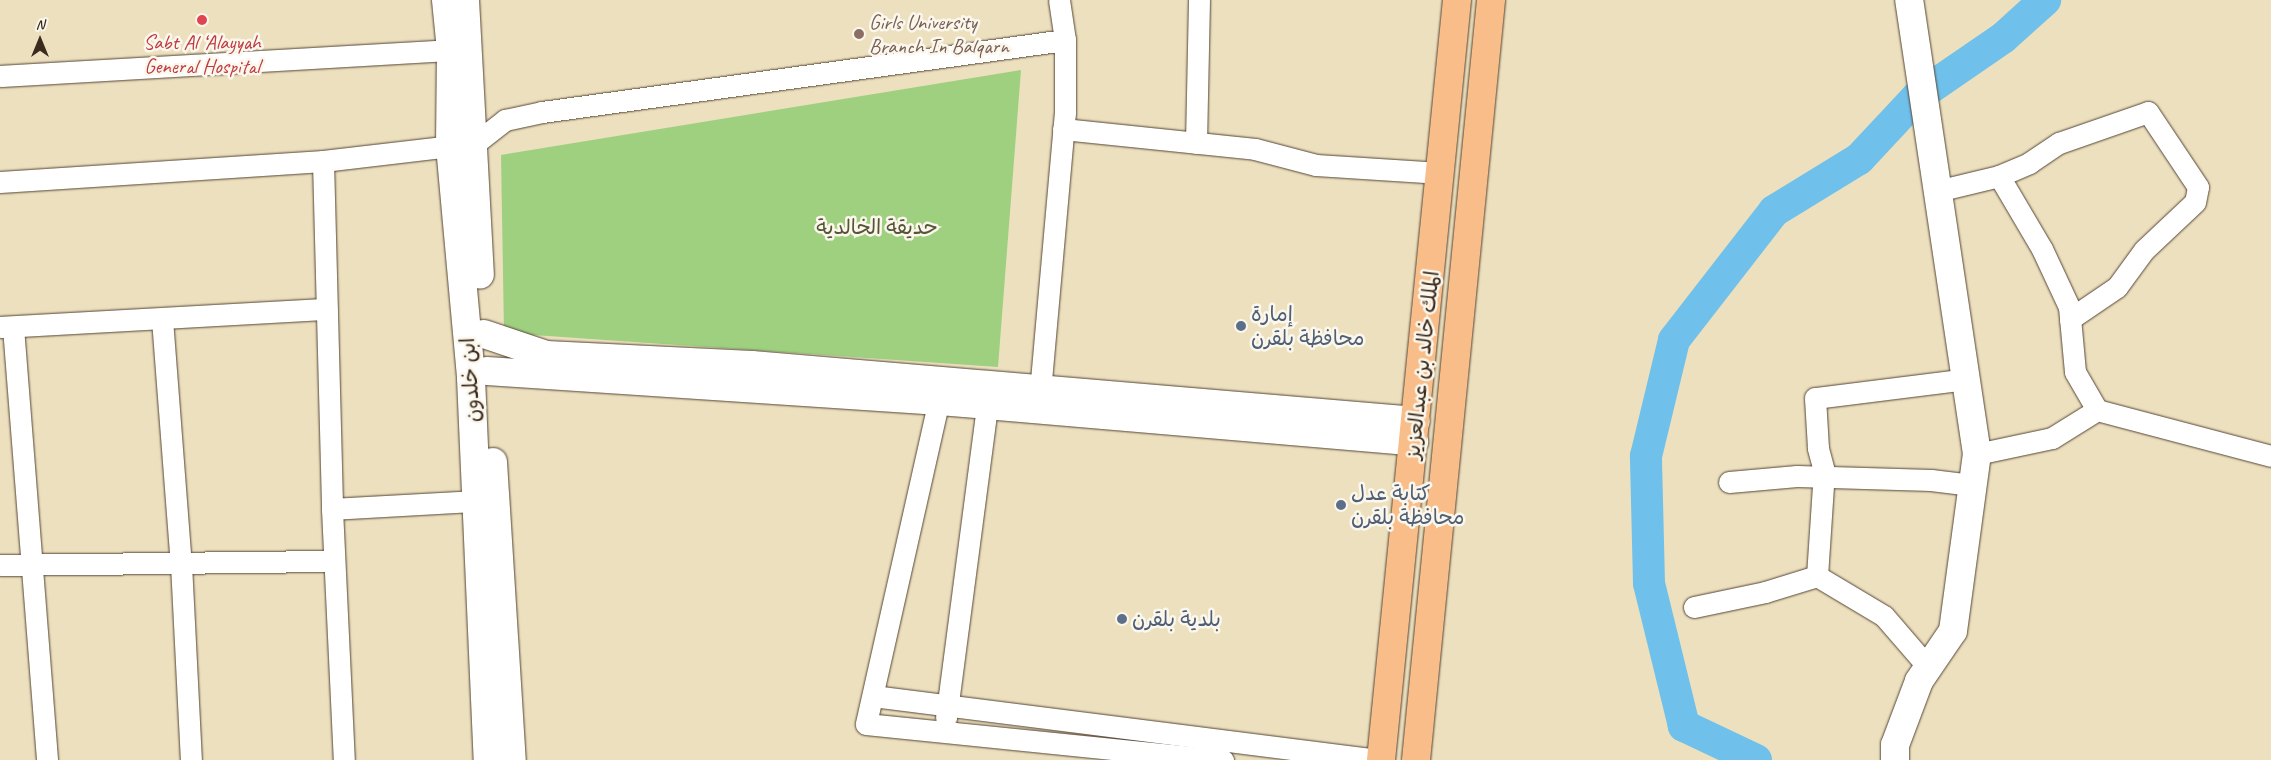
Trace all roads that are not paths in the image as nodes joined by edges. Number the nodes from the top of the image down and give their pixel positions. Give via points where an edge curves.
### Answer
1 (446, 0) edge
2 (465, 0) edge
3 (1060, 0) edge
4 (1199, 0) edge
5 (1457, 0) edge
6 (1491, 0) edge
7 (1911, 13) edge
8 (1065, 40) junction
9 (451, 50) junction
10 (0, 76) edge
11 (1063, 129) junction
12 (1196, 143) junction
13 (462, 145) junction
14 (323, 162) junction
15 (1441, 173) junction
16 (1999, 176) junction
17 (0, 182) edge
18 (1937, 191) junction
19 (327, 308) junction
20 (162, 319) junction
21 (2070, 319) junction
22 (6, 327) edge
23 (484, 334) junction
24 (487, 371) junction
25 (1968, 379) junction
26 (941, 392) junction
27 (988, 396) junction
28 (1039, 400) junction
29 (2097, 410) junction
30 (1415, 432) junction
31 (1977, 454) junction
32 (2271, 456) edge
33 (1823, 479) junction
34 (1729, 482) dead end
35 (1972, 485) junction
36 (476, 501) junction
37 (332, 509) junction
38 (334, 560) junction
39 (33, 564) junction
40 (181, 564) junction
41 (0, 565) edge
42 (1817, 576) junction
43 (1694, 606) dead end
44 (1928, 667) junction
45 (873, 696) junction
46 (948, 705) junction
47 (944, 731) junction
48 (47, 760) edge
49 (191, 760) edge
50 (344, 760) edge
51 (488, 760) edge
52 (512, 760) edge
53 (1223, 760) edge
54 (1380, 760) edge
55 (1416, 760) edge
56 (1895, 760) edge

1 - 9 street, ابن خلدون
2 - 13 street, ابن خلدون
3 - 8 street
4 - 12 street
5 - 15 highway, الملك خالد بن عبدالعزيز
6 - 55 highway, الملك خالد بن عبدالعزيز
7 - 18 street
8 - 11 street
8 - 13 street via 542,112 505,120
9 - 10 street
9 - 13 street, ابن خلدون
11 - 12 street
11 - 28 street
12 - 15 street via 1255,149 1316,165
13 - 14 street
13 - 23 street, ابن خلدون
13 - 36 street, ابن خلدون
14 - 17 street
14 - 19 street
15 - 30 highway, الملك خالد بن عبدالعزيز
16 - 18 street
16 - 21 street via 2042,249 2069,307
16 - 21 street via 2029,163 2059,143 2148,112 2198,187 2195,202 2144,250 2118,287
18 - 25 street
19 - 20 street
19 - 37 street
20 - 22 street
20 - 40 street
21 - 29 street via 2075,372
22 - 39 street
23 - 24 street, ابن خلدون
23 - 26 street via 546,355 752,365
24 - 26 street
24 - 52 street, ابن خلدون
25 - 31 street
25 - 33 street via 1815,398
26 - 27 street
26 - 45 street
27 - 28 street
27 - 46 street
28 - 30 street
29 - 31 street via 2052,438
29 - 32 street
30 - 54 highway, الملك خالد بن عبدالعزيز
31 - 35 street
33 - 34 street via 1797,476
33 - 35 street via 1931,480
33 - 42 street
35 - 44 street via 1953,631
36 - 37 street
36 - 51 street, ابن خلدون
37 - 38 street
38 - 40 street
38 - 50 street
39 - 40 street
39 - 41 street
39 - 48 street
40 - 49 street
42 - 43 street via 1765,592
42 - 44 street via 1884,616
44 - 56 street via 1919,681 1895,745
45 - 46 street
45 - 47 street via 866,724
46 - 47 street
46 - 54 street
47 - 53 street

